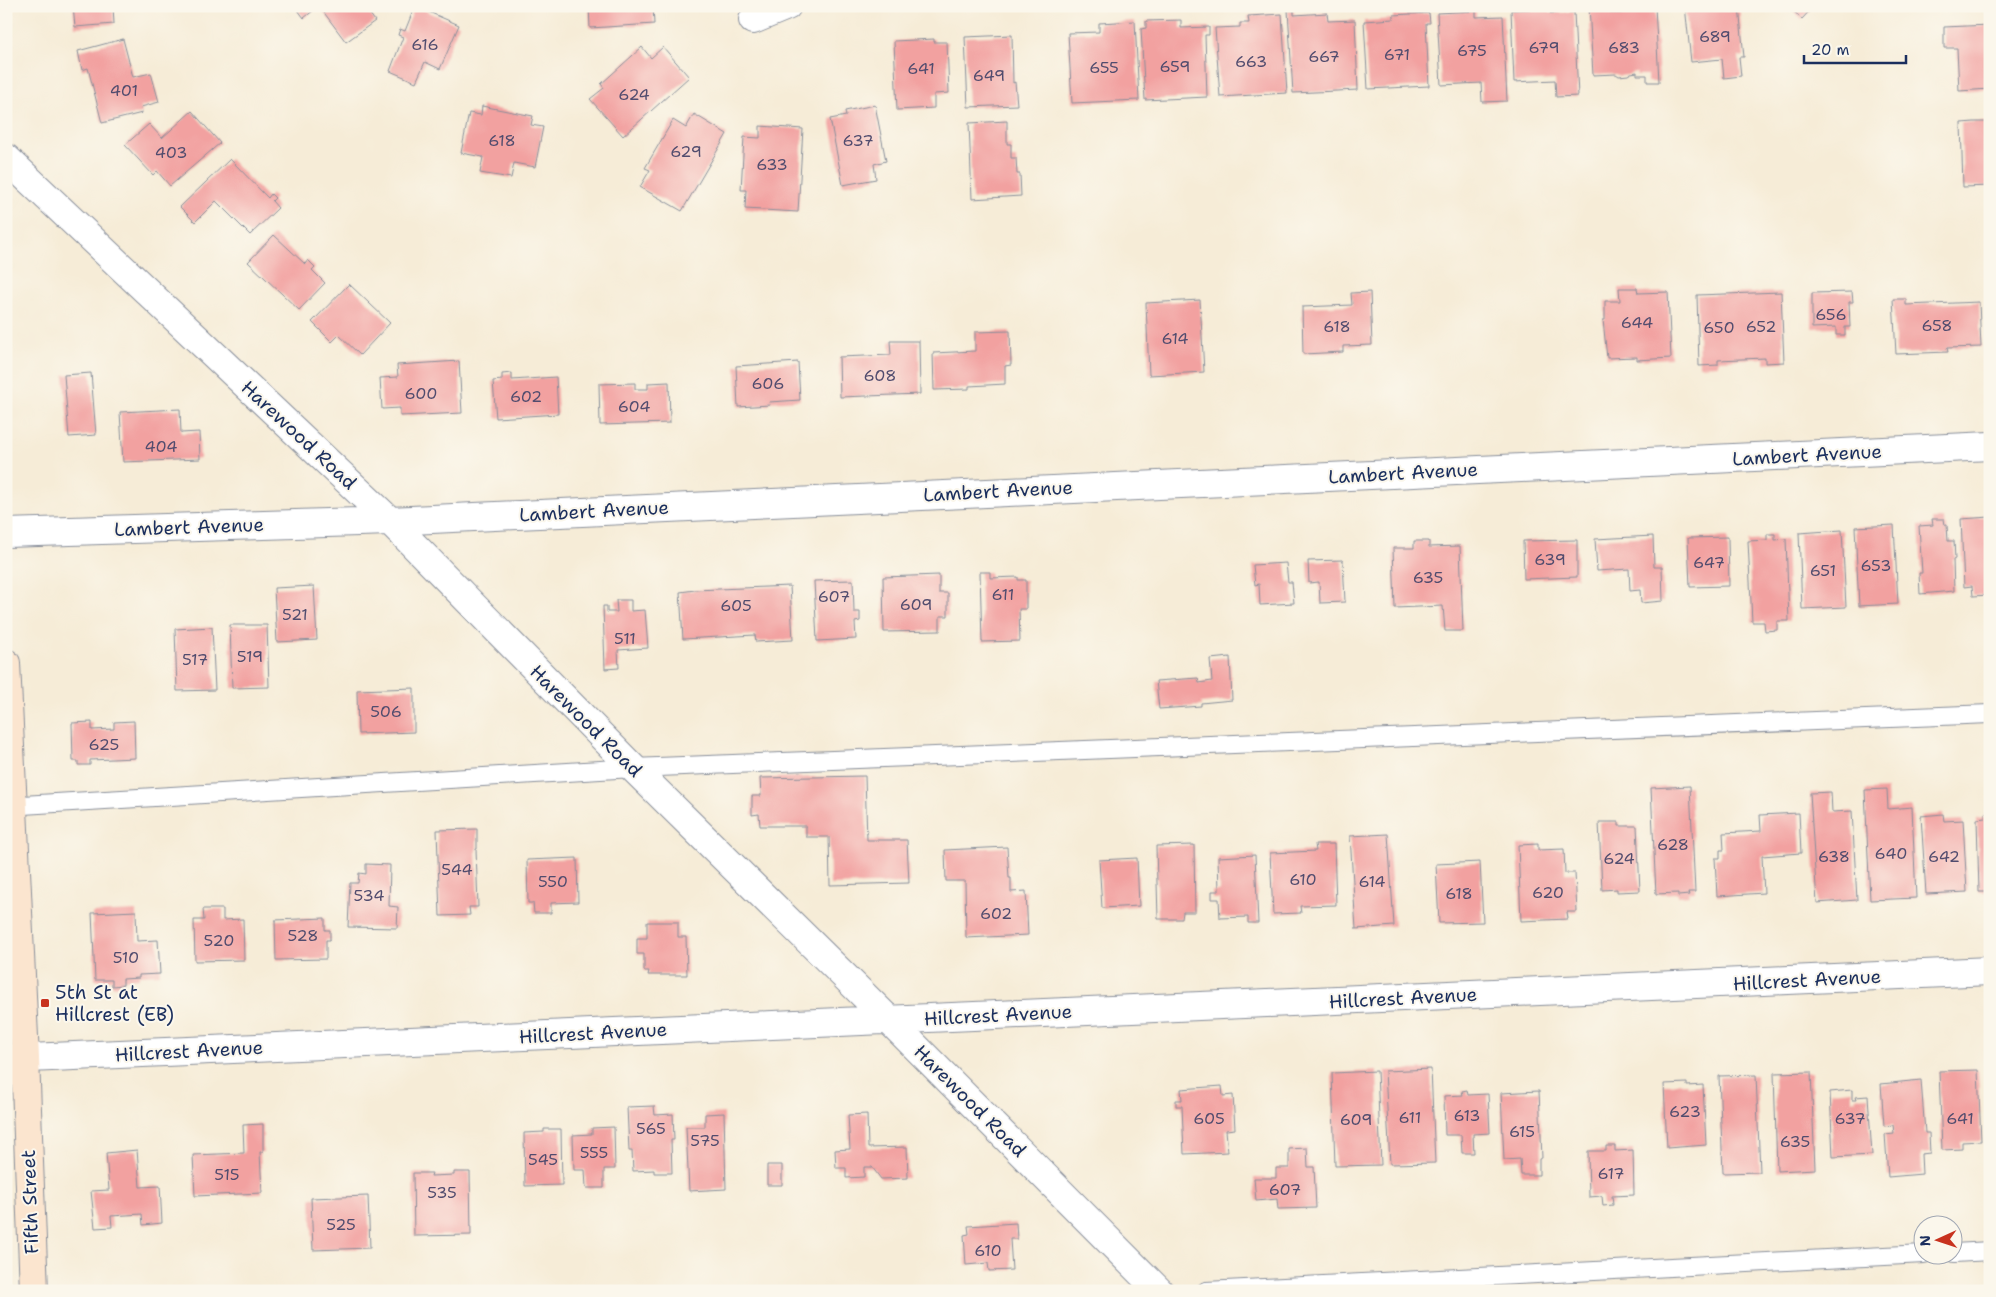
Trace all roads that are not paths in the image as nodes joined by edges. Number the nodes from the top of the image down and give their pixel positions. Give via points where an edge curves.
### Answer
1 (787, 6) edge
2 (753, 20) dead end
3 (6, 158) edge
4 (1990, 446) edge
5 (390, 520) junction
6 (6, 533) edge
7 (6, 663) edge
8 (1990, 714) edge
9 (633, 768) junction
10 (10, 806) edge
11 (1990, 972) edge
12 (889, 1020) junction
13 (16, 1059) edge
14 (1990, 1251) edge
15 (1964, 1252) edge
16 (1914, 1255) edge
17 (34, 1291) edge
18 (1159, 1291) edge
19 (1206, 1291) edge

1 - 2 street
3 - 5 street, Harewood Road
4 - 5 street, Lambert Avenue
5 - 6 street, Lambert Avenue
5 - 9 street, Harewood Road
7 - 10 main road, Fifth Street
8 - 9 lane
9 - 10 lane
9 - 12 street, Harewood Road
10 - 13 main road, Fifth Street
11 - 12 street, Hillcrest Avenue
12 - 13 street, Hillcrest Avenue
12 - 18 street, Harewood Road
13 - 17 main road, Fifth Street
14 - 15 lane
16 - 19 lane

